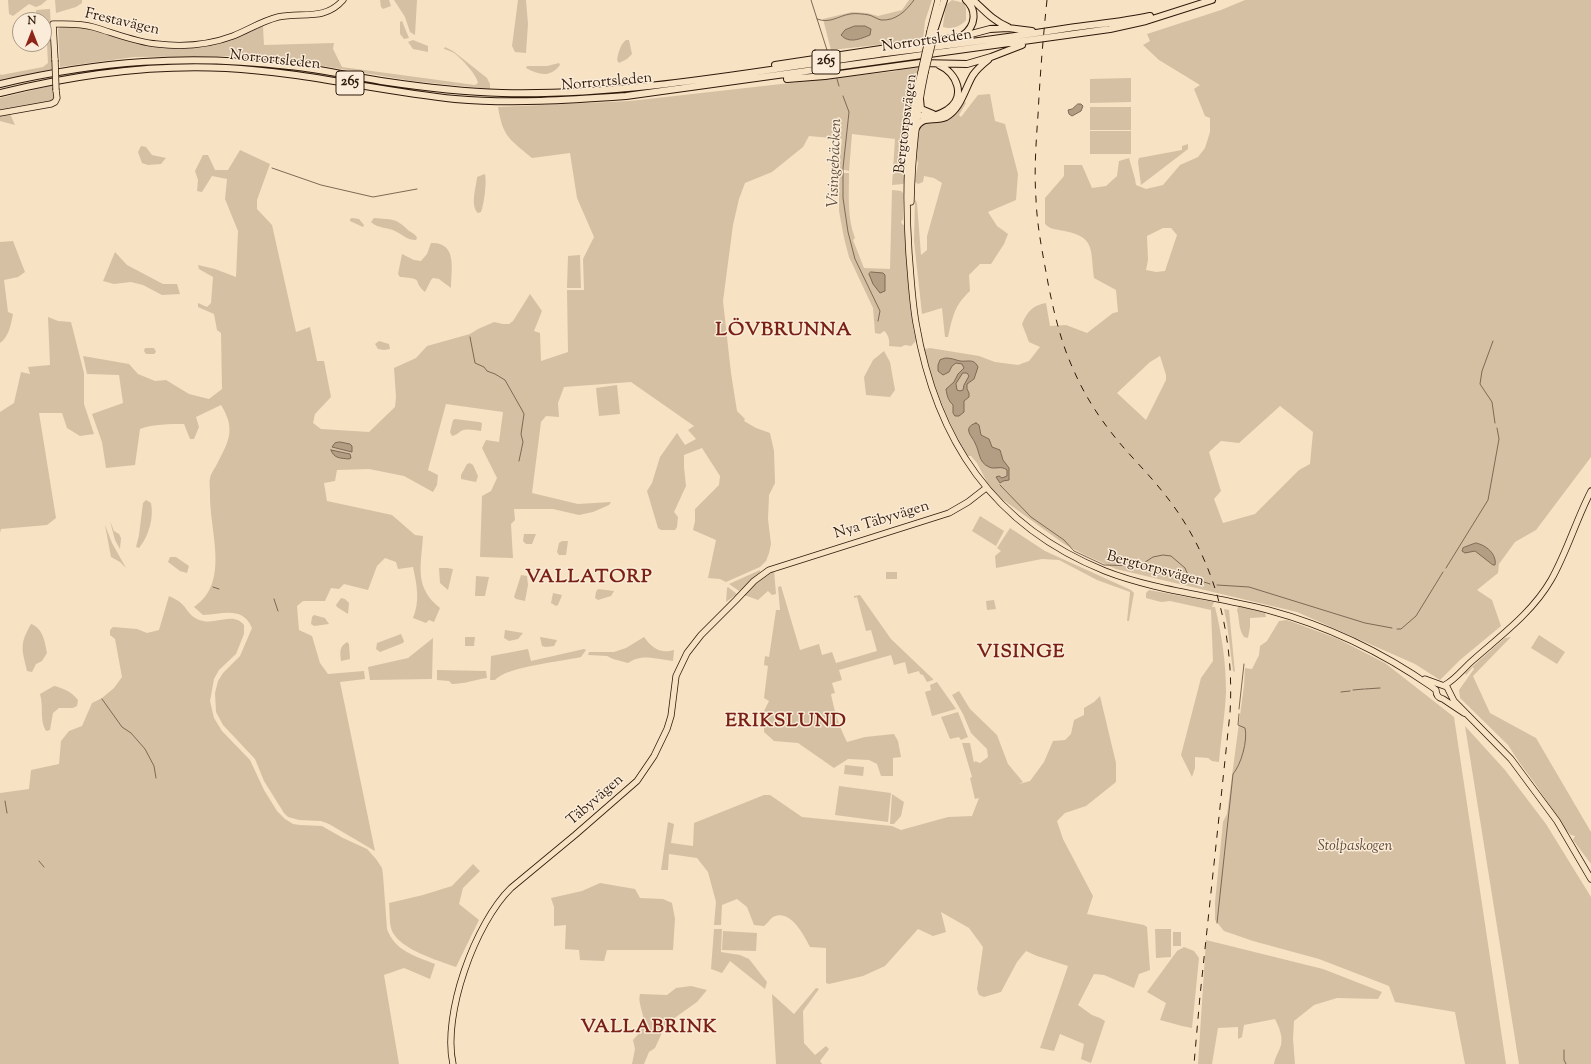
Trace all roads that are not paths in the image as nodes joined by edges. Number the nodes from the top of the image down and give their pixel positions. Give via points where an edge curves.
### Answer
1 (343, 0) edge
2 (938, 0) edge
3 (944, 0) edge
4 (966, 0) edge
5 (973, 0) edge
6 (1201, 0) edge
7 (1212, 0) edge
8 (1070, 28) junction
9 (1013, 29) junction
10 (1110, 29) junction
11 (933, 30) junction
12 (960, 37) junction
13 (991, 58) junction
14 (932, 63) junction
15 (923, 73) junction
16 (697, 80) junction
17 (0, 84) edge
18 (699, 87) junction
19 (0, 93) edge
20 (920, 99) junction
21 (914, 109) junction
22 (0, 113) edge
23 (940, 113) junction
24 (917, 116) junction
25 (930, 120) junction
26 (914, 126) junction
27 (986, 488) junction
28 (1591, 492) edge
29 (780, 565) joint
30 (1391, 660) junction
31 (1470, 663) junction
32 (1458, 675) junction
33 (1440, 687) junction
34 (1449, 692) junction
35 (1443, 698) junction
36 (1464, 713) junction
37 (1548, 809) junction
38 (1591, 879) edge
39 (1591, 884) edge
40 (453, 1064) edge

1 - 22 main road, Frestavägen, bridge via 329,12 279,17 231,36 192,45 157,44 126,38 92,27 53,24 57,98 55,102
2 - 11 main road, Bergtorpsvägen
3 - 11 highway
4 - 12 highway via 974,15 971,26
5 - 9 highway via 1000,24
6 - 8 highway, Norrortsleden / 265 via 1146,17
7 - 10 highway, Norrortsleden / 265 via 1146,21
8 - 9 highway via 1032,31
8 - 16 highway, Norrortsleden / 265
9 - 12 highway via 990,29
10 - 13 highway via 1019,46
10 - 18 highway, Norrortsleden / 265
11 - 15 main road, Bergtorpsvägen, bridge
12 - 16 highway via 812,58
13 - 14 highway via 967,64
13 - 25 highway via 974,73 952,111 946,116
14 - 18 highway via 820,77
14 - 23 highway via 946,68 953,74 958,89 952,106
15 - 20 main road, Bergtorpsvägen
15 - 21 main road, Bergtorpsvägen
16 - 17 highway, Norrortsleden / 265 via 596,91 504,93 442,89 291,66 193,59 107,64
18 - 19 highway, Norrortsleden / 265 via 565,100 480,100 417,94 256,70 178,68 130,70 35,84
20 - 23 highway via 922,109 929,113
20 - 24 main road, Bergtorpsvägen
21 - 24 highway
21 - 26 main road, Bergtorpsvägen
23 - 24 highway via 934,116
24 - 25 highway
24 - 26 highway
25 - 26 highway via 922,120
26 - 27 main road, Bergtorpsvägen via 909,188 909,252 916,324 926,367 944,420 960,450
27 - 29 main road, Nya Täbyvägen via 949,513
27 - 30 main road, Bergtorpsvägen via 1006,510 1032,531 1096,567 1140,582 1290,616 1343,636
28 - 31 main road via 1560,562 1537,601 1524,616
29 - 40 main road, Täbyvägen via 762,575 696,640 676,676 667,729 646,768 627,790 507,891 485,921 472,947 457,999 451,1047
30 - 31 main road via 1442,682
30 - 33 main road, Bergtorpsvägen
31 - 32 main road
32 - 33 main road
32 - 34 main road
33 - 34 main road, Bergtorpsvägen
33 - 35 main road, Bergtorpsvägen via 1438,696
34 - 35 main road via 1447,697
34 - 36 main road, Bergtorpsvägen
35 - 36 main road, Bergtorpsvägen
36 - 37 main road, Bergtorpsvägen via 1512,759
37 - 38 main road, Bergtorpsvägen
37 - 39 main road, Bergtorpsvägen

